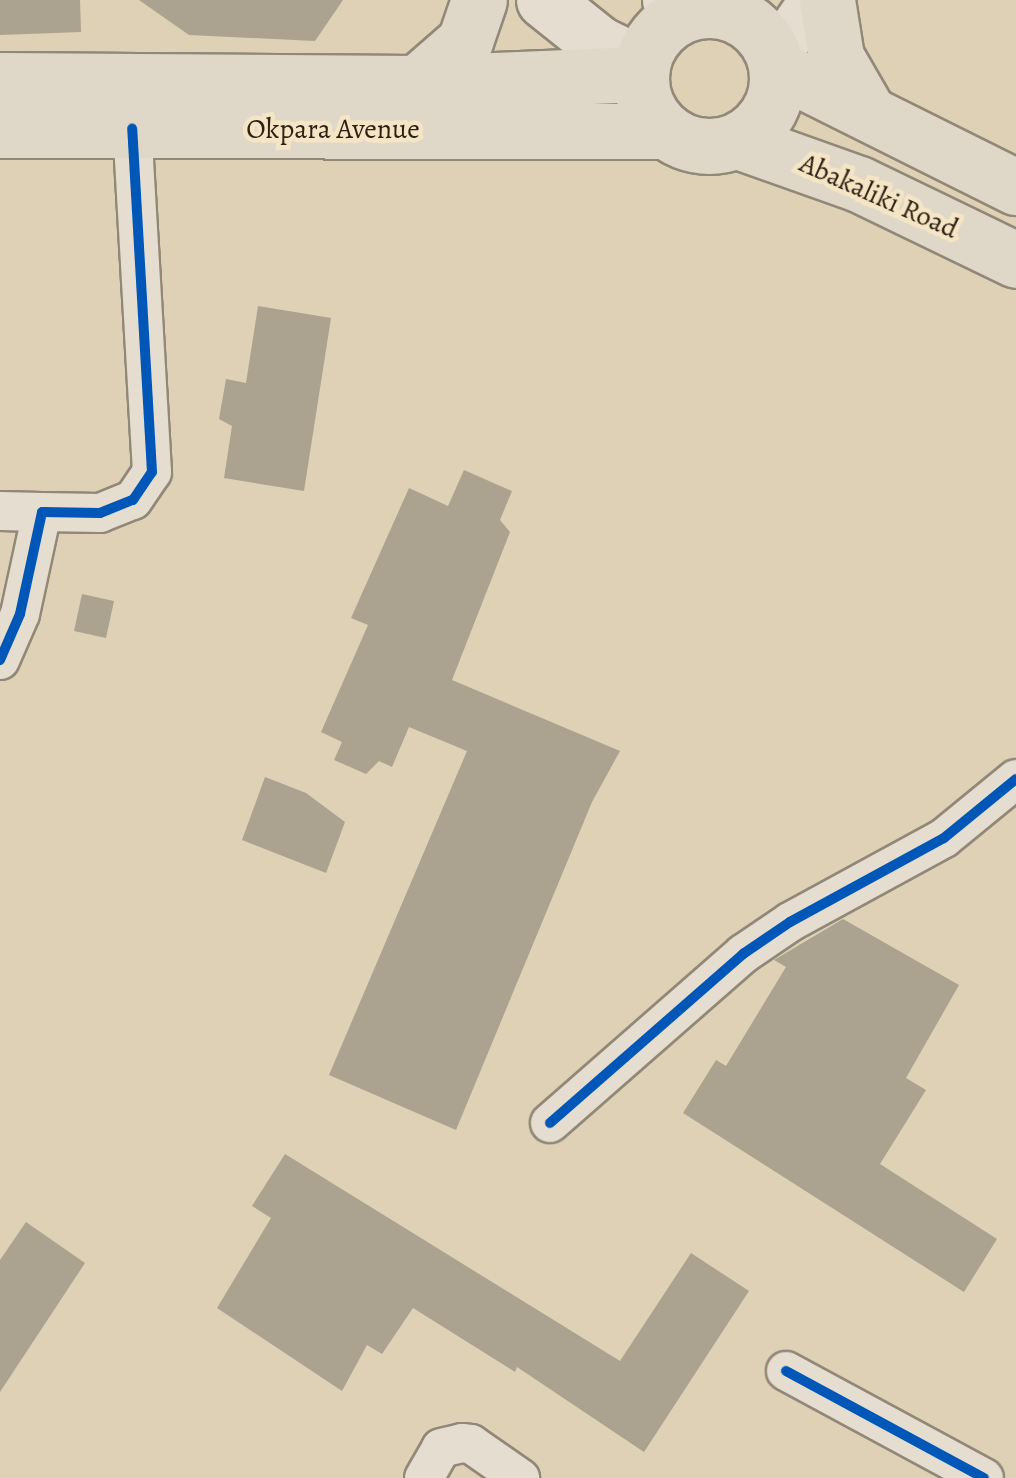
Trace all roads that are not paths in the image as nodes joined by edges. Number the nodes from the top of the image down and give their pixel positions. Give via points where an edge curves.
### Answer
1 (479, 0) edge
2 (544, 0) edge
3 (814, 0) edge
4 (827, 0) edge
5 (706, 5) edge
6 (775, 63) junction
7 (642, 70) junction
8 (0, 80) edge
9 (417, 83) junction
10 (866, 109) junction
11 (132, 128) junction
12 (0, 130) edge
13 (665, 131) junction
14 (738, 141) junction
15 (1016, 187) edge
16 (1016, 260) edge
17 (0, 511) edge
18 (42, 512) junction
19 (0, 660) edge
20 (1016, 779) edge
21 (550, 1123) dead end
22 (786, 1370) dead end
23 (424, 1478) edge
24 (520, 1478) edge
25 (984, 1478) edge

1 - 9 main road via 465,41
2 - 7 main road
3 - 6 street
4 - 10 main road via 836,58
5 - 6 main road via 755,27
5 - 7 main road via 656,34
6 - 10 main road
6 - 14 main road via 772,105
7 - 9 main road, Okpara Avenue
7 - 13 main road via 646,104
8 - 9 main road, Okpara Avenue
10 - 15 main road
11 - 12 main road, Okpara Avenue
11 - 13 main road, Okpara Avenue
11 - 18 street via 152,472 132,500 100,513
13 - 14 main road via 694,146
14 - 16 main road, Abakaliki Road via 859,184
17 - 18 street
18 - 19 street via 20,614
20 - 21 street via 944,838 743,954
22 - 25 street
23 - 24 street via 436,1454 462,1443

